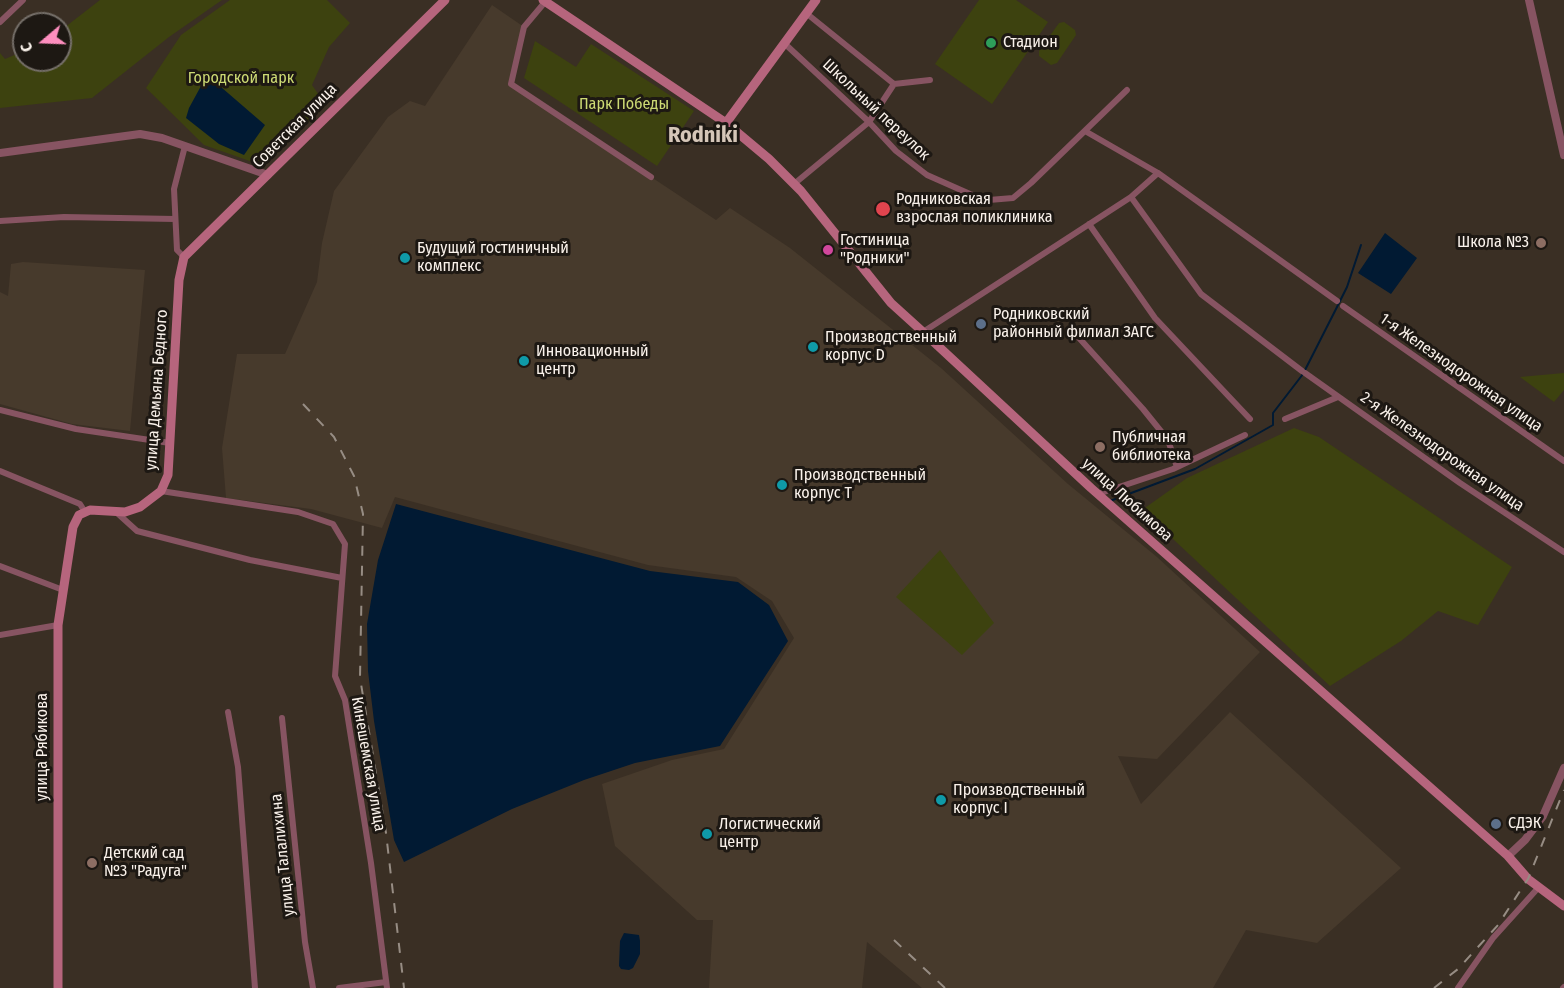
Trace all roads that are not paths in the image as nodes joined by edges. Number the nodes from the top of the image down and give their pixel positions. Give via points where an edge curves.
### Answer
1 (23, 0) edge
2 (445, 0) edge
3 (816, 0) edge
4 (1529, 0) edge
5 (544, 1) edge
6 (806, 13) junction
7 (0, 22) edge
8 (784, 43) junction
9 (930, 80) dead end
10 (894, 84) junction
11 (1127, 90) dead end
12 (869, 122) junction
13 (726, 123) junction
14 (1085, 131) junction
15 (185, 146) junction
16 (0, 153) edge
17 (1564, 156) edge
18 (1158, 173) junction
19 (268, 175) junction
20 (651, 177) dead end
21 (794, 184) junction
22 (1131, 197) junction
23 (175, 219) junction
24 (0, 220) edge
25 (1089, 224) junction
26 (184, 256) junction
27 (1337, 301) dead end
28 (1343, 306) dead end
29 (1071, 329) dead end
30 (923, 332) junction
31 (1338, 397) junction
32 (0, 410) edge
33 (1250, 419) dead end
34 (1285, 419) dead end
35 (1245, 435) dead end
36 (170, 443) junction
37 (1564, 461) edge
38 (1177, 467) junction
39 (0, 471) edge
40 (161, 491) junction
41 (1103, 499) junction
42 (85, 512) junction
43 (115, 512) junction
44 (1564, 552) edge
45 (0, 566) edge
46 (342, 579) junction
47 (63, 590) junction
48 (58, 625) junction
49 (0, 635) edge
50 (228, 712) dead end
51 (282, 718) dead end
52 (1564, 768) edge
53 (1508, 856) junction
54 (1538, 888) junction
55 (1564, 906) edge
56 (387, 985) edge
57 (58, 988) edge
58 (255, 988) edge
59 (313, 988) edge
60 (339, 988) edge
61 (1458, 988) edge

1 - 7 street
2 - 19 main road, Советская улица
3 - 6 main road
4 - 17 street
5 - 13 main road
5 - 20 street via 524,27 511,84
6 - 8 main road
6 - 10 street
8 - 12 street, Школьный переулок
8 - 13 main road
9 - 10 street
10 - 12 street
11 - 14 street, Школьный переулок
12 - 14 street, Школьный переулок via 896,151 927,175 989,200 1012,198
12 - 21 street
13 - 21 main road, улица Любимова
14 - 18 street
15 - 16 street via 140,134
15 - 19 street
15 - 23 street via 174,189
18 - 22 street
18 - 27 street
19 - 26 main road, Советская улица
21 - 30 main road, улица Любимова via 891,303
22 - 25 street
22 - 31 street, 2-я Железнодорожная улица via 1201,294
23 - 24 street
23 - 26 street via 177,249
25 - 30 street
25 - 33 street via 1155,318
26 - 36 main road, улица Демьяна Бедного via 179,280
28 - 37 street, 1-я Железнодорожная улица
29 - 38 street via 1168,440
30 - 41 main road, улица Любимова
31 - 34 street
31 - 44 street, 2-я Железнодорожная улица
32 - 36 street via 76,429
35 - 38 street
36 - 40 main road, улица Демьяна Бедного via 168,475
38 - 41 street
39 - 42 street via 80,504
40 - 43 main road, улица Демьяна Бедного via 140,507
40 - 46 street, Кинешемская улица via 298,512 333,524 345,544
41 - 53 main road, улица Любимова
42 - 43 main road, улица Демьяна Бедного
42 - 47 main road, улица Рябикова via 79,514 73,527
43 - 46 street via 137,531
45 - 47 street
46 - 56 street, Кинешемская улица via 335,676 345,700
47 - 48 main road, улица Рябикова
48 - 49 street
48 - 57 main road, улица Рябикова
50 - 58 street via 238,767
51 - 59 street, улица Талалихина
52 - 53 street via 1542,816
53 - 54 main road, улица Любимова
54 - 55 main road, улица Любимова
54 - 61 street via 1493,938
56 - 60 street

